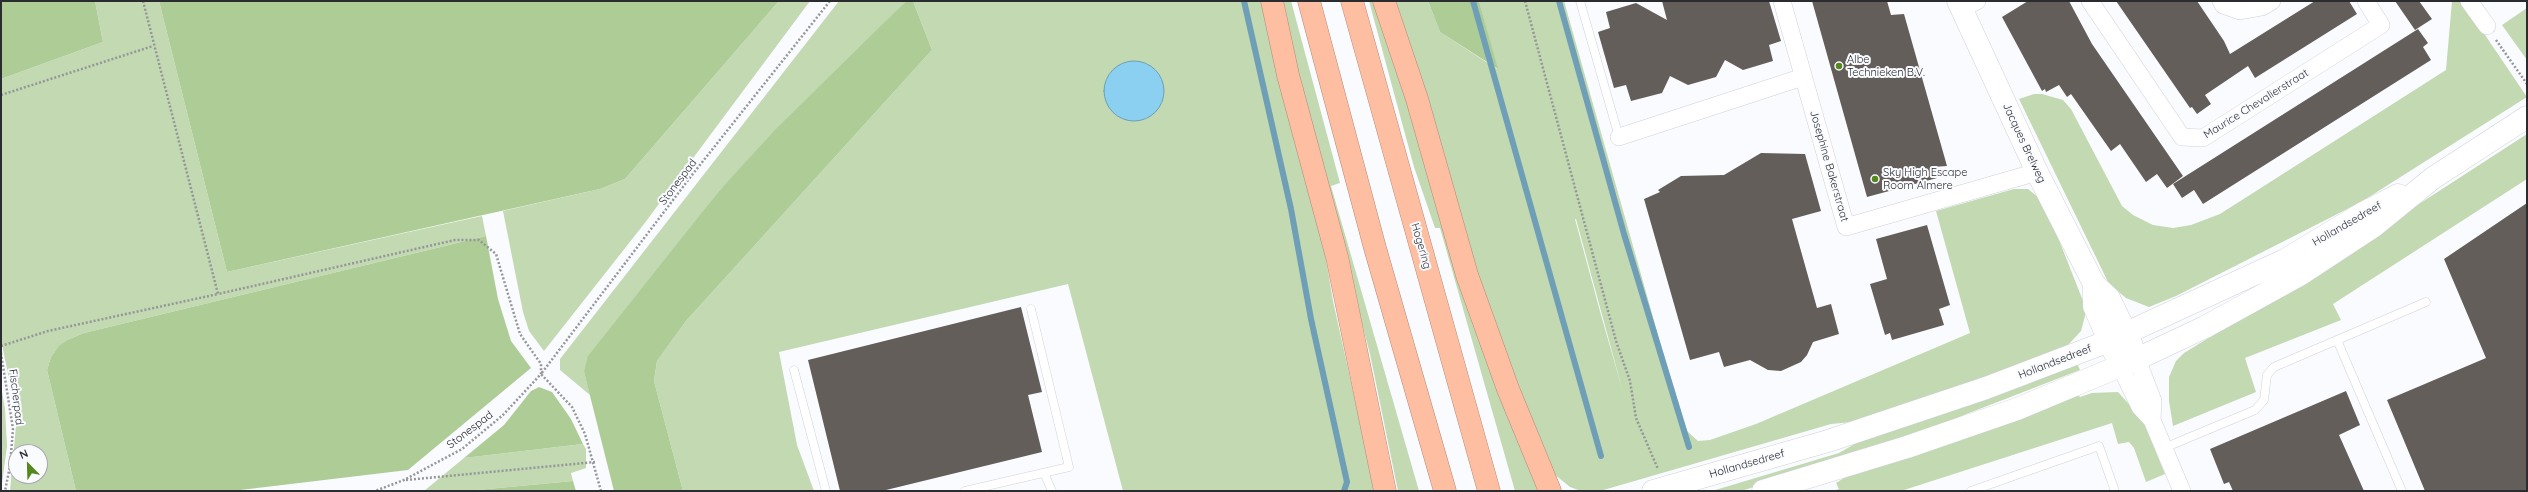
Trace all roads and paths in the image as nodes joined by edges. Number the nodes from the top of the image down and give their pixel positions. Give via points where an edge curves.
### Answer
1 (143, 1) edge
2 (830, 1) edge
3 (1272, 1) edge
4 (1309, 1) edge
5 (1352, 1) edge
6 (1384, 1) edge
7 (1525, 1) edge
8 (1580, 1) edge
9 (1782, 1) edge
10 (2090, 1) edge
11 (2221, 1) edge
12 (2272, 1) edge
13 (2366, 1) edge
14 (2469, 1) edge
15 (1965, 4) edge
16 (2486, 26) joint
17 (153, 46) junction
18 (1803, 77) junction
19 (2527, 84) edge
20 (1, 95) edge
21 (2527, 117) edge
22 (1619, 137) joint
23 (2037, 172) junction
24 (2433, 178) junction
25 (218, 294) junction
26 (2426, 302) dead end
27 (1031, 309) dead end
28 (2118, 337) junction
29 (2337, 340) junction
30 (1, 346) edge
31 (1, 353) edge
32 (2128, 362) junction
33 (794, 370) dead end
34 (541, 374) junction
35 (2164, 448) junction
36 (595, 462) junction
37 (1044, 473) junction
38 (404, 480) junction
39 (1660, 489) edge
40 (5, 491) edge
41 (375, 491) edge
42 (601, 491) edge
43 (826, 491) edge
44 (965, 491) edge
45 (1052, 491) edge
46 (1385, 491) edge
47 (1445, 491) edge
48 (1489, 491) edge
49 (1550, 491) edge
50 (1763, 491) edge
51 (1971, 491) edge
52 (2115, 491) edge
53 (2182, 491) edge
54 (2402, 491) edge

1 - 17 path
2 - 34 path, Stonespad via 692,175
3 - 46 highway via 1288,75 1337,257
4 - 47 highway via 1375,248
5 - 48 highway, Hogering
6 - 49 highway via 1417,99 1467,275 1508,389
7 - 39 path via 1616,341 1630,381 1636,418
8 - 22 lane
9 - 18 street, Josephine Bakerstraat
10 - 13 street, Maurice Chevalierstraat via 2182,137 2203,138 2381,25
11 - 12 street via 2223,5 2240,11 2262,7
14 - 16 street
15 - 23 main road, Jacques Brelweg
16 - 19 path
17 - 20 path
17 - 25 path
18 - 22 street
18 - 23 street, Josephine Bakerstraat via 1846,227
21 - 24 main road, Hollandsedreef
23 - 28 main road, Jacques Brelweg via 2094,284 2109,298
24 - 28 main road, Hollandsedreef via 2363,213 2286,260
24 - 32 main road, Hollandsedreef via 2374,226 2301,274 2205,327
25 - 30 path via 48,331
25 - 34 path via 455,240 479,240 496,254 520,334 541,364
26 - 29 lane
27 - 37 lane via 1069,467
28 - 32 main road, Jacques Brelweg
28 - 39 main road, Hollandsedreef via 1964,396 1828,441
29 - 35 lane via 2270,370 2265,381 2264,400 2255,410
29 - 54 lane
31 - 40 path, Fischerpad via 13,429
32 - 35 street via 2140,407 2152,420
32 - 50 main road, Hollandsedreef via 1995,416 1907,447
33 - 43 lane
34 - 36 path via 572,407
34 - 38 path, Stonespad via 503,415 462,449
35 - 53 street
36 - 38 path
36 - 42 path
37 - 44 lane
37 - 45 lane
38 - 41 path, Stonespad
51 - 52 lane via 2099,446

